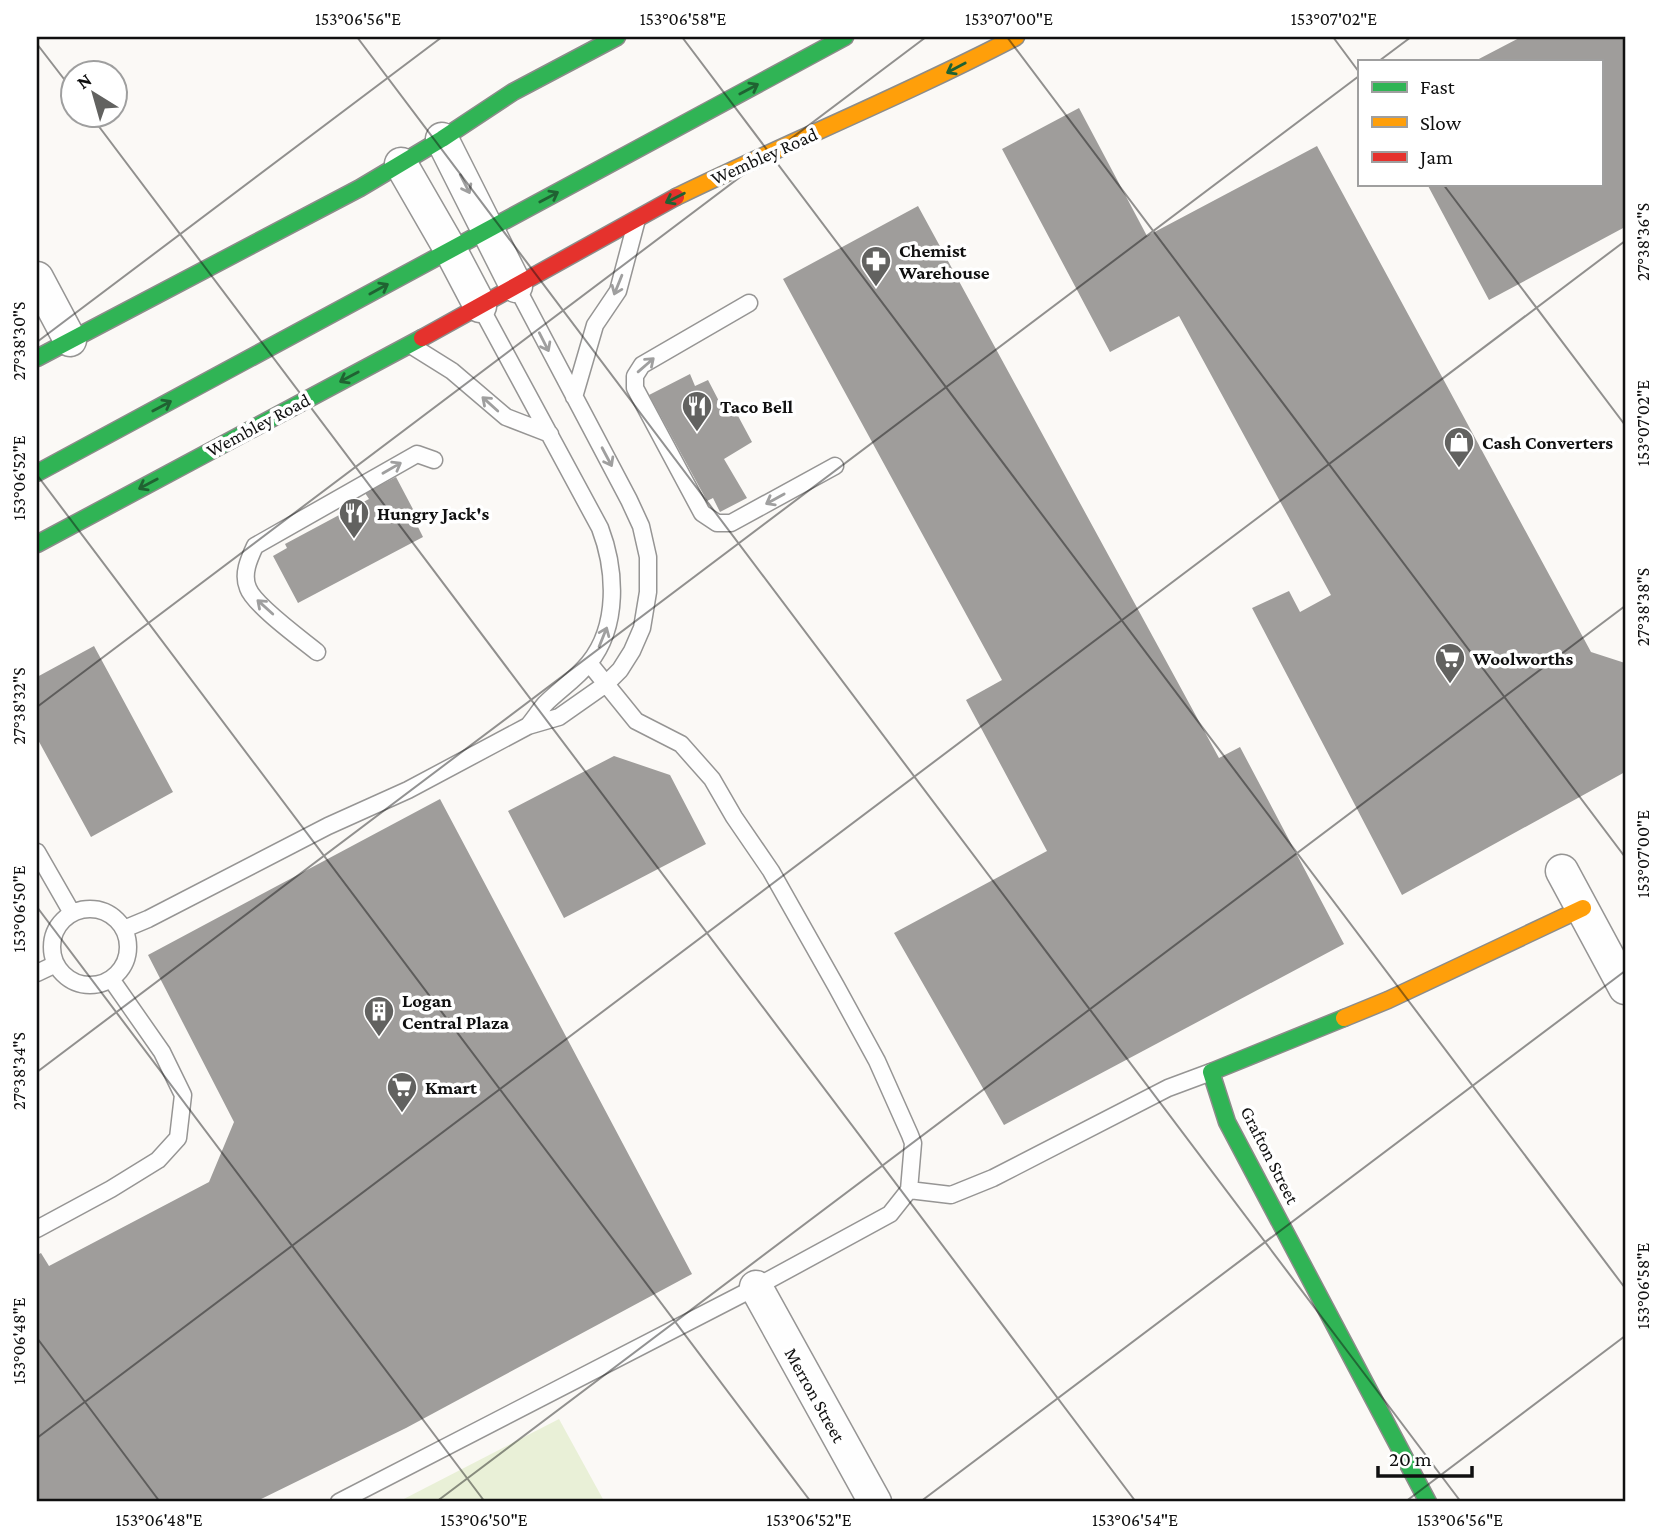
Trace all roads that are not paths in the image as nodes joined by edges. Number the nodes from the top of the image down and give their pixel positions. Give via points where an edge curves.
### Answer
1 (617, 37) edge
2 (845, 37) edge
3 (1016, 37) edge
4 (442, 139) junction
5 (401, 164) junction
6 (637, 220) junction
7 (488, 229) junction
8 (450, 249) junction
9 (37, 278) edge
10 (516, 286) junction
11 (750, 303) dead end
12 (480, 306) junction
13 (70, 340) junction
14 (409, 345) junction
15 (37, 358) edge
16 (574, 397) junction
17 (550, 434) junction
18 (434, 460) dead end
19 (835, 466) dead end
20 (37, 472) edge
21 (37, 544) edge
22 (317, 652) dead end
23 (589, 663) junction
24 (606, 684) junction
25 (528, 726) junction
26 (37, 852) edge
27 (1562, 871) dead end
28 (1583, 908) junction
29 (72, 913) junction
30 (124, 929) junction
31 (56, 964) junction
32 (37, 973) edge
33 (111, 979) junction
34 (1625, 988) edge
35 (1211, 1072) junction
36 (909, 1189) junction
37 (37, 1228) edge
38 (756, 1287) junction
39 (339, 1502) edge
40 (875, 1502) edge
41 (1428, 1502) edge

1 - 4 main road via 513,92
7 -> 2 main road
3 -> 6 main road, Wembley Road via 938,78 706,182
4 - 5 main road
4 -> 7 street
5 - 8 street
5 - 13 main road
6 - 10 main road, Wembley Road
6 -> 16 lane via 618,291 595,325
7 - 8 main road
7 - 10 street
8 - 12 street
20 -> 8 main road
9 - 13 street
10 - 12 main road, Wembley Road
10 -> 16 lane
19 -> 11 lane via 731,523 717,523 702,513 635,388 642,365
12 - 14 main road, Wembley Road
12 - 17 lane
13 - 15 main road
17 -> 14 lane via 506,417 452,371
14 -> 21 main road, Wembley Road
16 -> 24 lane via 629,500 648,556 642,628 620,670
23 -> 17 lane via 610,617 608,550
22 -> 18 lane via 248,588 246,568 255,546 417,454
23 - 24 lane
23 - 25 lane
24 - 25 lane via 559,717
24 - 36 lane via 636,721 681,744 698,762 771,871 877,1061 910,1135
25 - 30 lane
26 - 29 lane
27 - 28 street
28 - 34 street
28 - 35 main road via 1388,1000
29 - 30 lane via 84,909 107,912
29 - 31 lane via 56,930 52,953
30 - 33 lane via 128,951 120,971
31 - 32 lane
31 - 33 lane via 63,974 86,985
33 - 37 lane via 162,1052 183,1095 178,1138 158,1160
35 - 36 lane via 1167,1088 951,1195
35 - 41 main road, Grafton Street via 1227,1122
36 - 38 lane via 890,1214
38 - 39 lane
38 - 40 street, Merron Street

